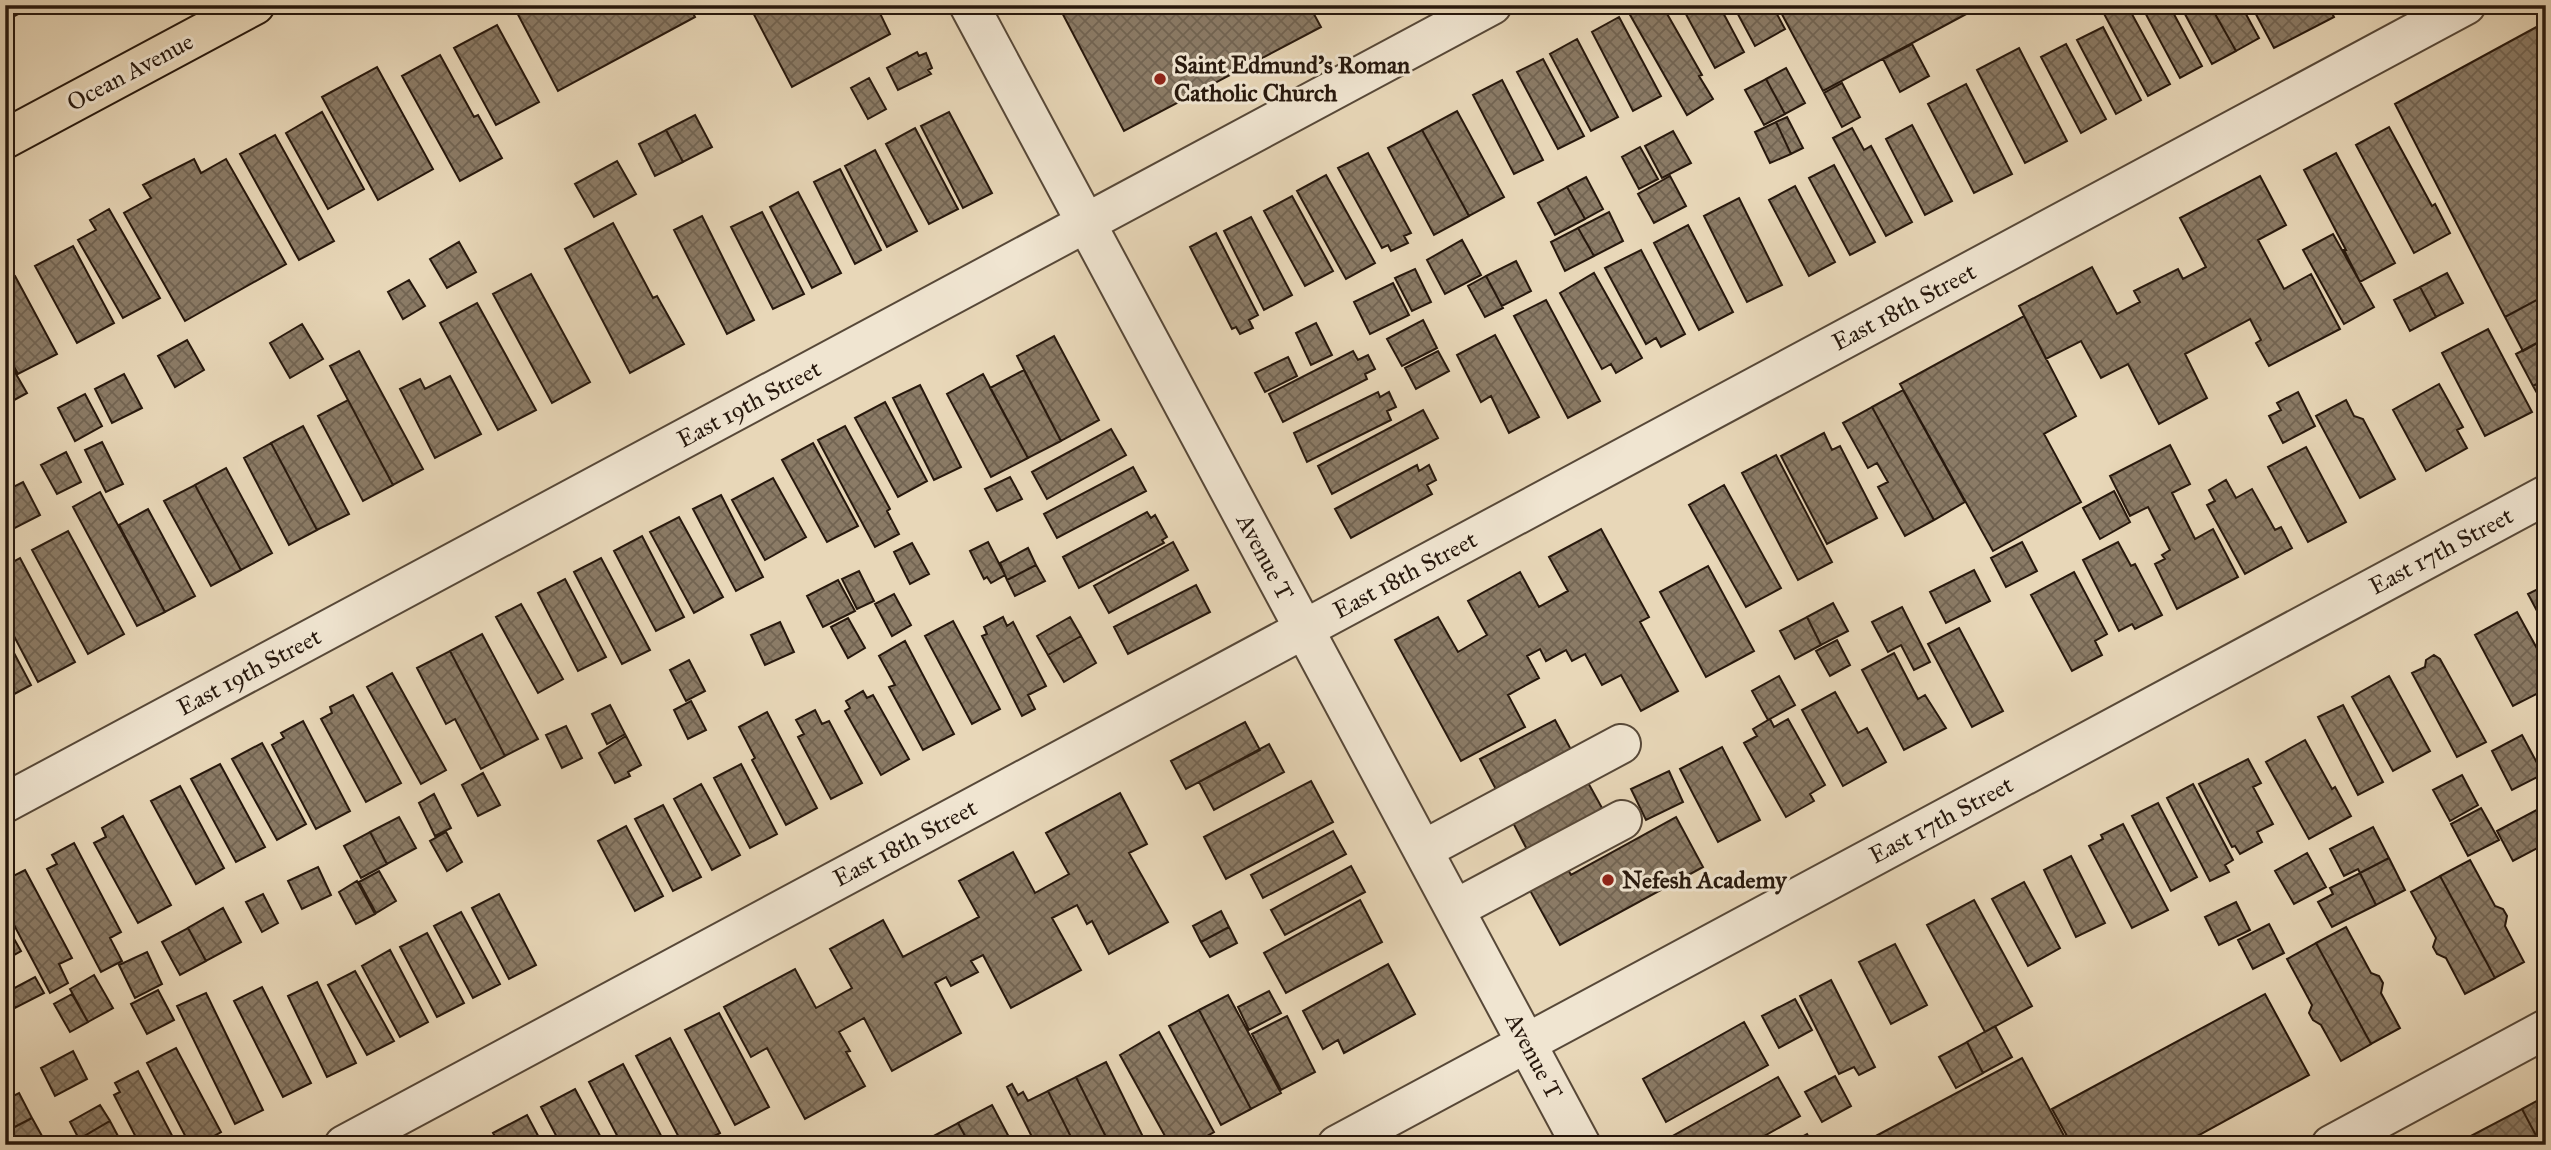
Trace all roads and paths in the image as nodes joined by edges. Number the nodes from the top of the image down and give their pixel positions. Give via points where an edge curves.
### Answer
1 (255, 5) edge
2 (969, 5) edge
3 (1493, 5) edge
4 (2466, 5) edge
5 (5, 139) edge
6 (1085, 224) junction
7 (2546, 495) edge
8 (1304, 628) junction
9 (1621, 744) dead end
10 (5, 803) edge
11 (1622, 820) dead end
12 (1423, 850) junction
13 (1455, 909) junction
14 (2546, 1030) edge
15 (1526, 1043) junction
16 (344, 1145) edge
17 (1337, 1145) edge
18 (1581, 1145) edge
19 (2331, 1145) edge

1 - 5 main road, Ocean Avenue
2 - 6 street, Avenue T
3 - 6 street, East 19th Street
4 - 8 street, East 18th Street
6 - 8 street, Avenue T
6 - 10 street, East 19th Street
7 - 15 street, East 17th Street
8 - 12 street, Avenue T
8 - 16 street, East 18th Street
9 - 12 street
11 - 13 street
12 - 13 street, Avenue T
13 - 15 street, Avenue T
14 - 19 street
15 - 17 street, East 17th Street
15 - 18 street, Avenue T

